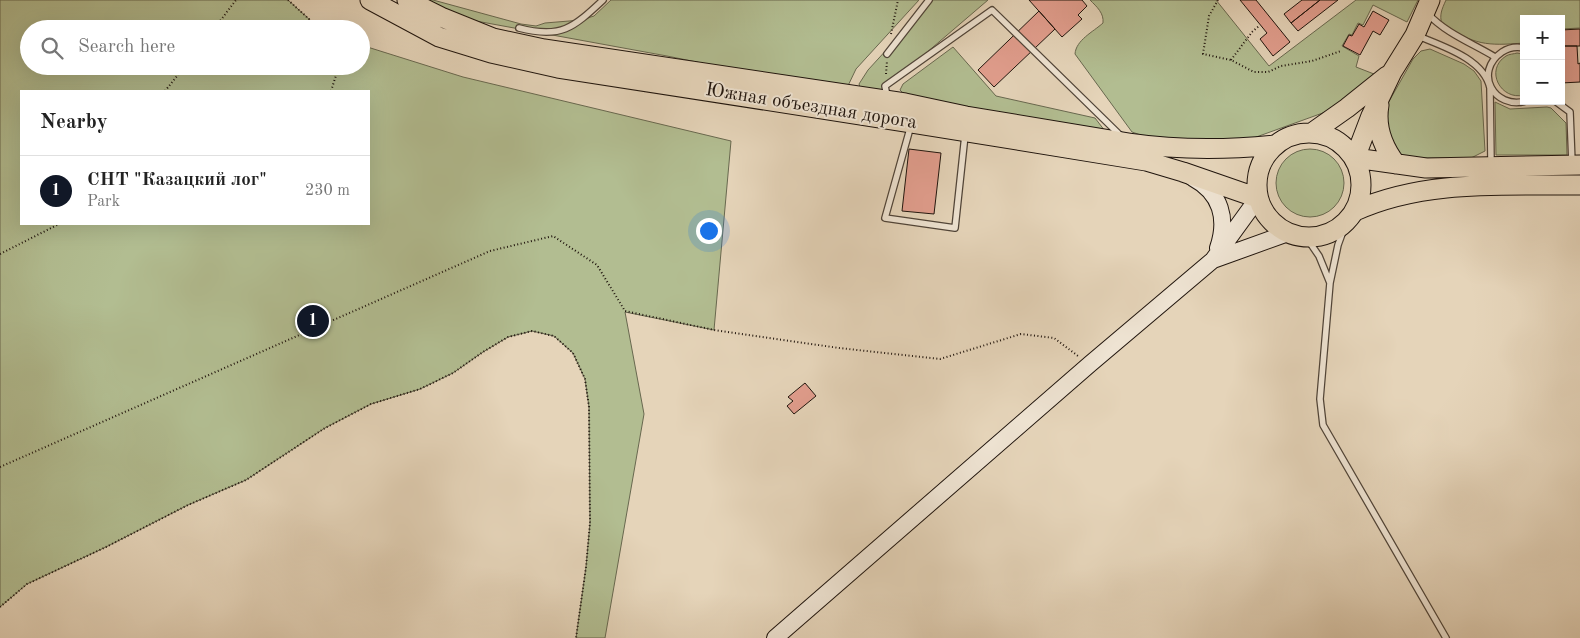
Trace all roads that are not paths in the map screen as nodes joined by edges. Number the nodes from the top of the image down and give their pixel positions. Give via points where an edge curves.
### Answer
1 (370, 0) edge
2 (407, 0) edge
3 (603, 0) edge
4 (929, 0) edge
5 (1428, 6) edge
6 (519, 28) dead end
7 (1415, 35) junction
8 (1520, 48) edge
9 (887, 54) dead end
10 (1495, 57) junction
11 (1392, 72) junction
12 (1488, 79) junction
13 (1520, 103) edge
14 (1560, 105) edge
15 (887, 110) junction
16 (912, 123) junction
17 (965, 132) junction
18 (1313, 132) junction
19 (1129, 143) junction
20 (1274, 145) junction
21 (1355, 158) junction
22 (1396, 164) junction
23 (1576, 165) edge
24 (1491, 168) junction
25 (1182, 172) junction
26 (1580, 184) edge
27 (1258, 198) junction
28 (1350, 217) junction
29 (1297, 235) junction
30 (1214, 260) junction
31 (1330, 284) junction
32 (775, 638) edge
33 (1446, 638) edge

1 - 15 main road, Южная объездная дорога via 439,37 491,54 558,68
2 - 15 main road, Южная объездная дорога via 493,38
3 - 6 lane via 572,27 537,33
4 - 9 lane
5 - 7 main road
5 - 10 lane via 1436,23
7 - 11 main road
7 - 12 lane via 1452,49 1471,61
8 - 10 lane via 1507,48
10 - 12 lane
11 - 18 main road
11 - 21 main road
11 - 22 main road via 1381,97 1378,124 1385,150
12 - 13 lane via 1494,92 1504,101
12 - 24 lane
14 - 23 lane via 1570,112
15 - 16 main road, Южная объездная дорога
15 - 19 main road, Южная объездная дорога via 905,103
15 - 19 lane via 885,86 992,10
16 - 17 main road, Южная объездная дорога
16 - 17 lane via 886,218 955,228
17 - 25 main road, Южная объездная дорога via 1146,161
18 - 20 main road via 1286,137
18 - 21 main road via 1337,140
19 - 20 main road, Южная объездная дорога via 1208,148
20 - 27 main road via 1258,169
21 - 22 main road
21 - 28 main road via 1361,175 1361,194
22 - 24 main road via 1426,168
23 - 24 main road
25 - 27 main road, Южная объездная дорога
25 - 30 street via 1204,184 1220,207 1223,223
26 - 28 main road via 1442,188 1406,193 1373,203
27 - 29 main road via 1274,225
27 - 30 street
28 - 29 main road via 1328,234
28 - 31 lane via 1338,245
29 - 30 street
29 - 31 lane via 1319,256
30 - 32 street
31 - 33 lane via 1320,399 1323,426

